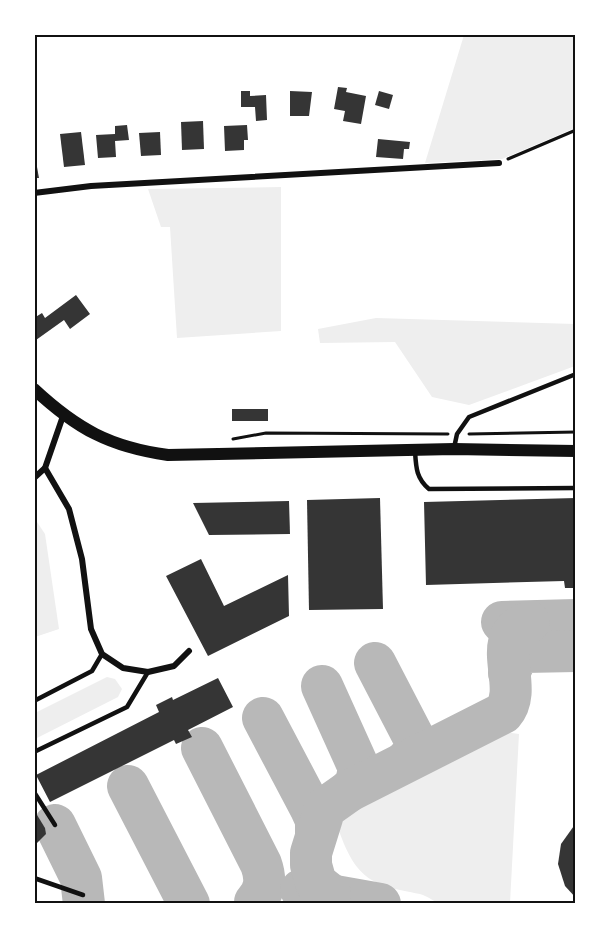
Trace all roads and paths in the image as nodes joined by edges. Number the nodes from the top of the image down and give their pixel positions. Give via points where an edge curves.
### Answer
1 (576, 130) edge
2 (499, 162) joint
3 (34, 192) edge
4 (576, 374) edge
5 (34, 389) edge
6 (63, 417) junction
7 (576, 432) edge
8 (457, 434) junction
9 (222, 441) dead end
10 (454, 449) junction
11 (415, 450) junction
12 (576, 451) edge
13 (45, 468) junction
14 (34, 478) edge
15 (576, 488) edge
16 (189, 651) dead end
17 (102, 654) junction
18 (148, 672) junction
19 (34, 701) edge
20 (34, 752) edge
21 (34, 792) edge
22 (55, 825) dead end
23 (34, 878) edge
24 (83, 896) dead end

1 - 2 path
2 - 3 street
4 - 8 lane via 469,417
5 - 6 main road
6 - 11 main road via 104,441 168,455
6 - 13 street
7 - 8 path
8 - 9 path via 266,433
8 - 10 lane
10 - 11 main road
10 - 12 main road
11 - 15 lane via 420,481 429,489
13 - 14 street
13 - 17 street via 69,509 82,559 91,629
16 - 18 street via 174,666
17 - 18 street via 123,668
17 - 19 lane via 92,671
18 - 20 lane via 127,707
21 - 22 lane
23 - 24 lane

